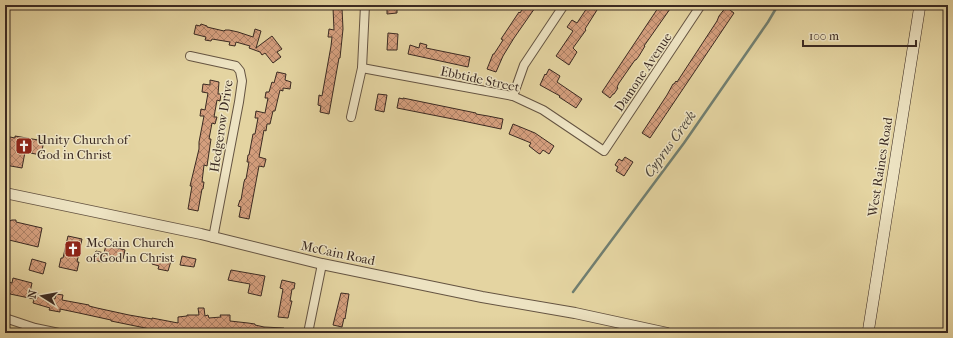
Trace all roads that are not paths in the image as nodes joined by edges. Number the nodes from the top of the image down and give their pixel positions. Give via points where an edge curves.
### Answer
1 (365, 5) edge
2 (564, 5) edge
3 (701, 5) edge
4 (920, 5) edge
5 (190, 56) dead end
6 (362, 68) junction
7 (513, 96) junction
8 (351, 117) dead end
9 (604, 151) joint
10 (5, 193) edge
11 (214, 238) junction
12 (322, 264) junction
13 (5, 318) edge
14 (34, 330) edge
15 (59, 333) edge
16 (308, 333) edge
17 (667, 333) edge
18 (868, 333) edge

1 - 6 street
2 - 7 street via 524,65
3 - 9 street, Damone Avenue
4 - 18 main road, West Raines Road
5 - 11 street, Hedgerow Drive via 236,66 242,81
6 - 7 street, Ebbtide Street
6 - 8 street
7 - 9 street, Ebbtide Street via 543,110
10 - 11 street, McCain Road
11 - 12 street, McCain Road
12 - 16 street
12 - 17 street, McCain Road
13 - 14 street
14 - 15 street

